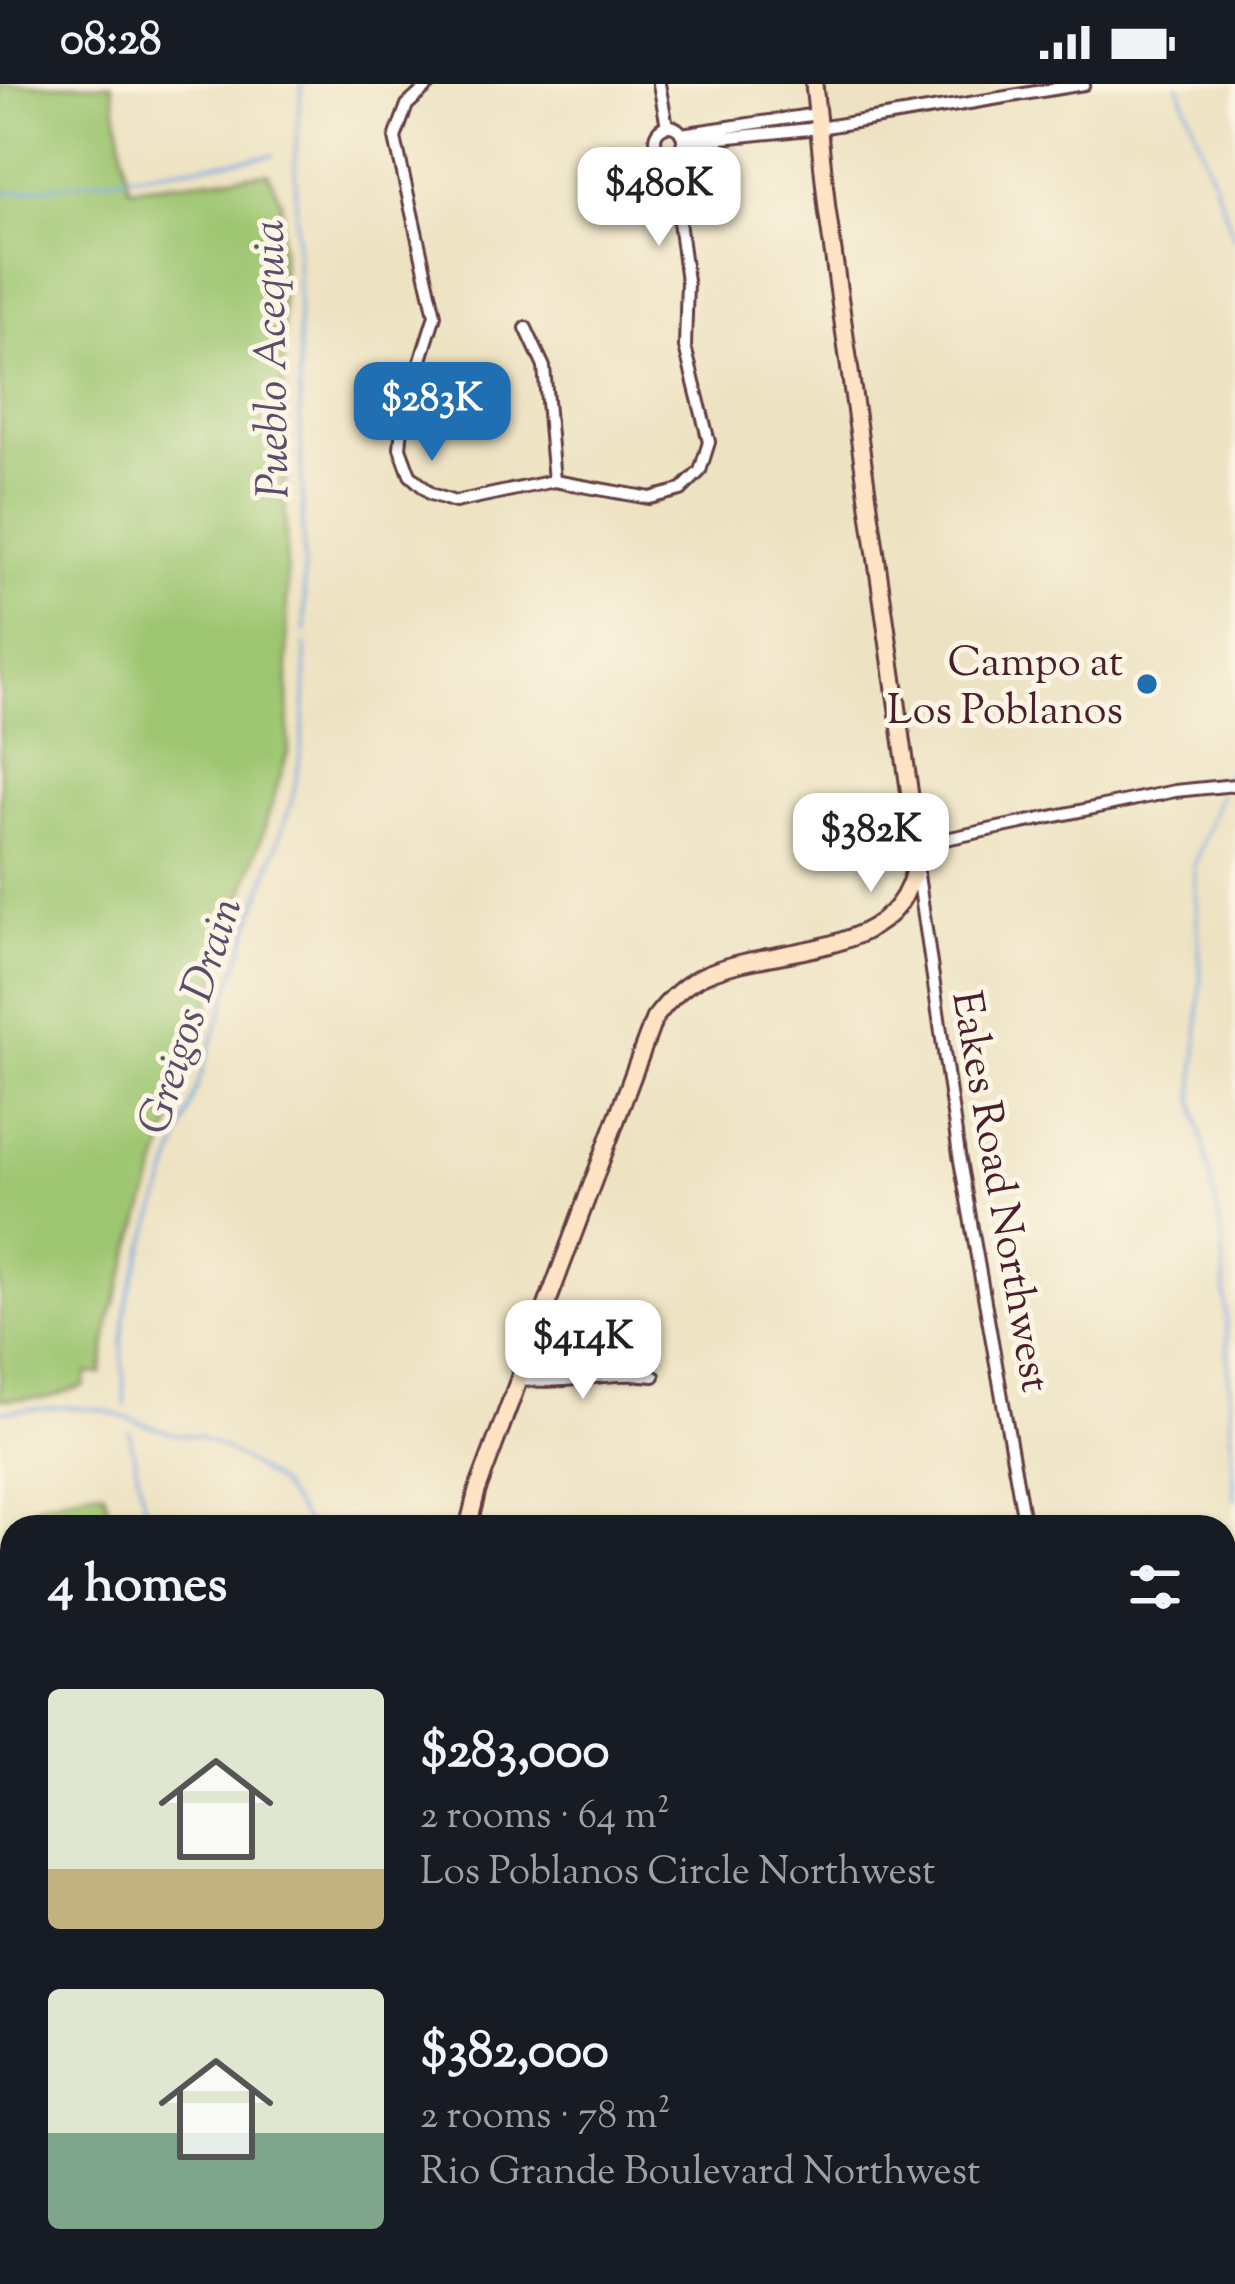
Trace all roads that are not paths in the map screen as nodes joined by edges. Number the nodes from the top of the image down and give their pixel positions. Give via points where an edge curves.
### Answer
1 (430, 84) edge
2 (659, 84) edge
3 (814, 84) edge
4 (1084, 84) edge
5 (818, 121) junction
6 (667, 126) junction
7 (682, 138) junction
8 (670, 154) junction
9 (526, 328) dead end
10 (554, 481) junction
11 (1235, 785) edge
12 (917, 845) junction
13 (917, 865) junction
14 (654, 1376) dead end
15 (518, 1379) junction
16 (471, 1515) edge
17 (1023, 1515) edge

1 - 10 street via 407,104 395,138 435,315 400,448 410,475 455,502
2 - 6 street
3 - 5 street
4 - 5 street
5 - 7 street
5 - 12 street
6 - 7 street
6 - 8 street via 655,140
7 - 8 street
8 - 10 street via 687,281 685,347 709,442 700,471 681,490 650,498
9 - 10 street via 544,368
11 - 12 street
12 - 13 street
13 - 15 street via 890,913 855,938 707,974 666,1002 645,1037
13 - 17 street, Eakes Road Northwest
14 - 15 street
15 - 16 street

